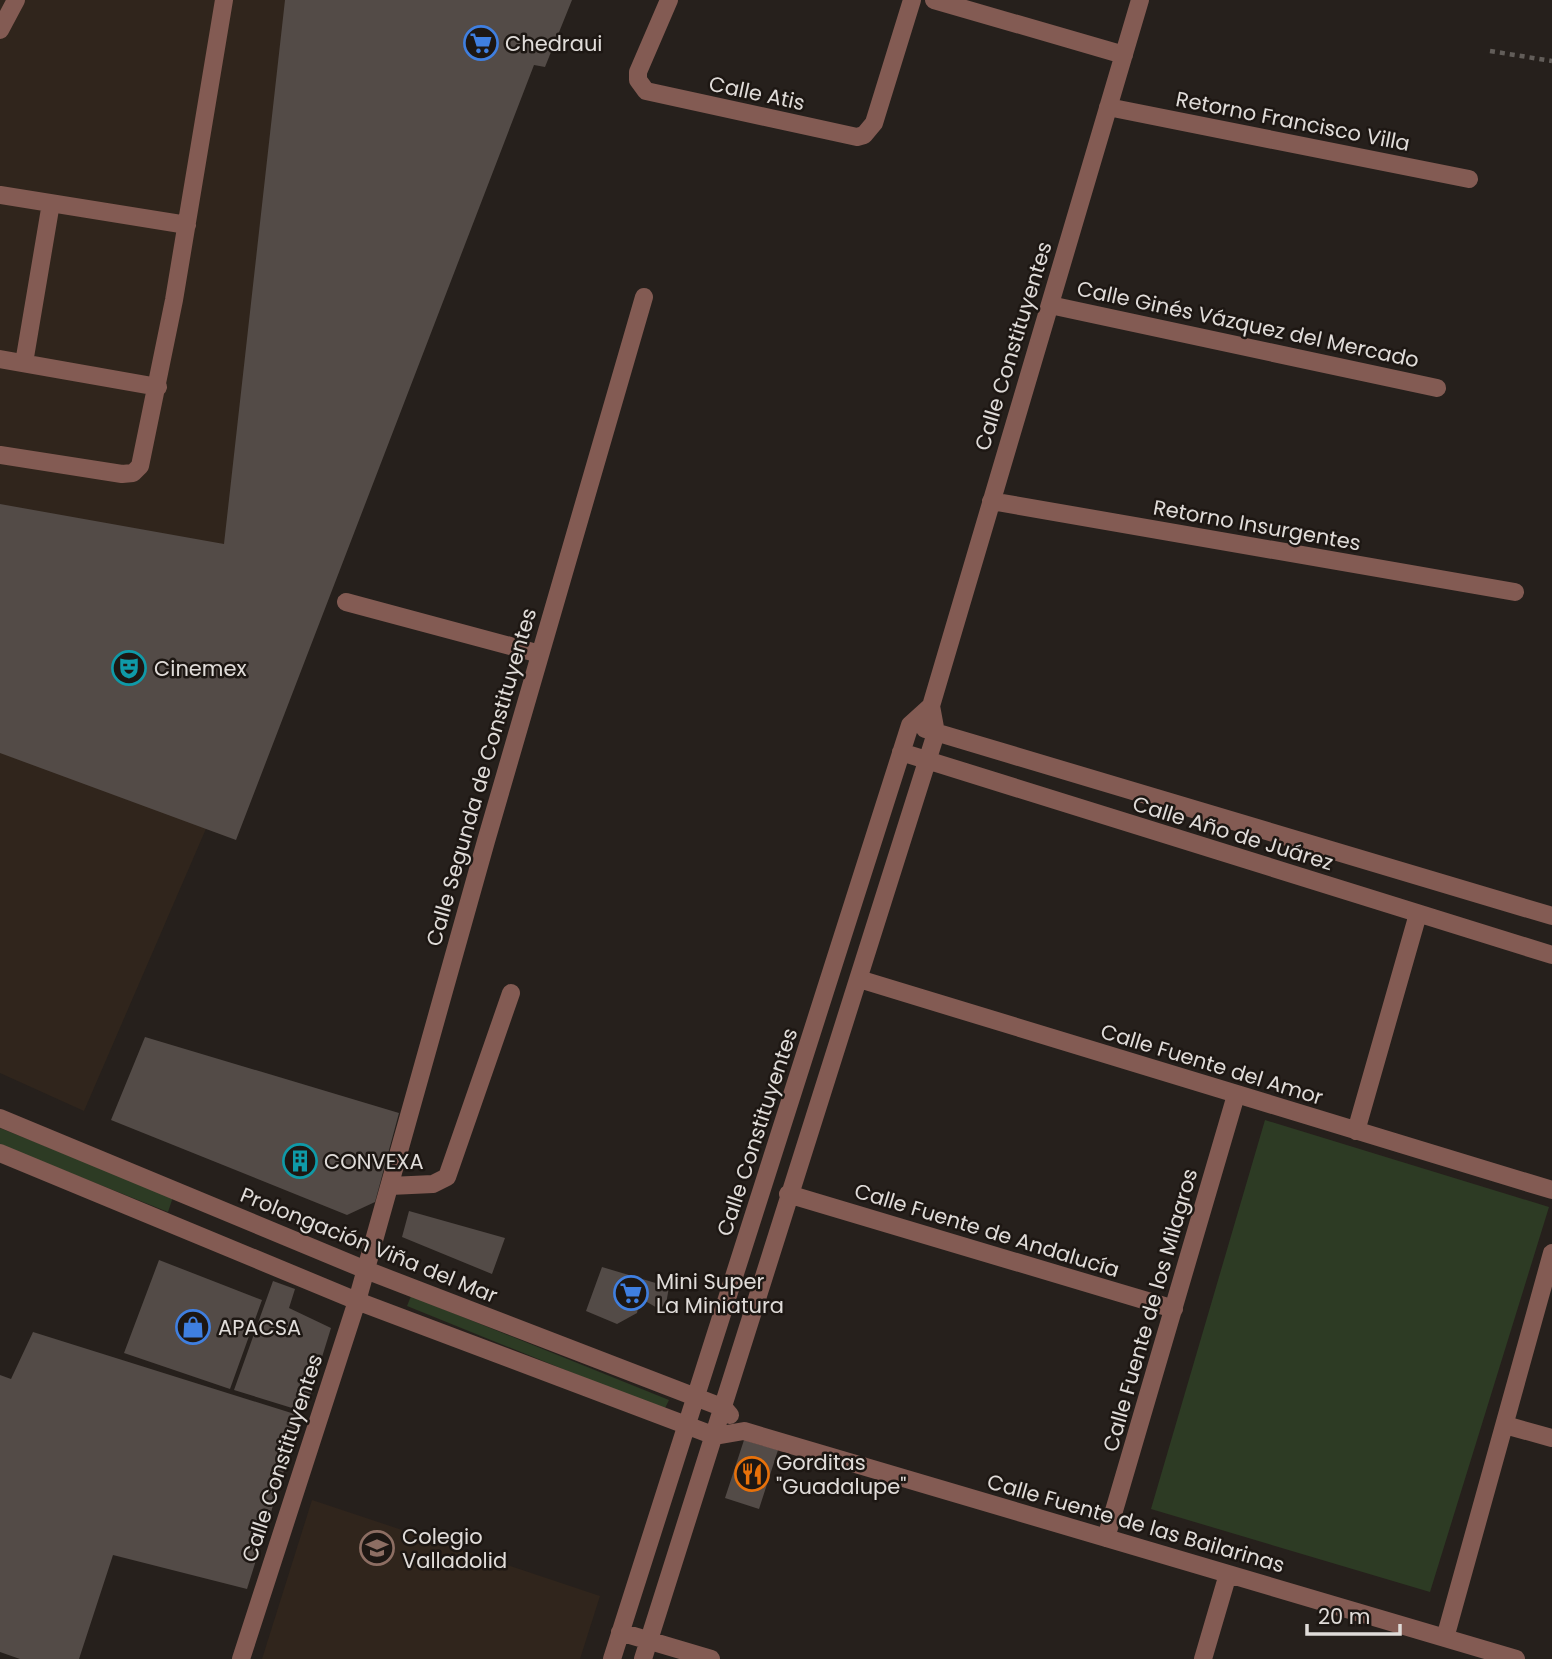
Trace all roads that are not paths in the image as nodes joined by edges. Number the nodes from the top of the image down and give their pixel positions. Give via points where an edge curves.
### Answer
1 (16, 0) edge
2 (224, 0) edge
3 (669, 0) edge
4 (912, 0) edge
5 (934, 0) edge
6 (1140, 0) edge
7 (0, 30) edge
8 (1124, 55) junction
9 (1108, 107) junction
10 (1469, 179) dead end
11 (0, 195) edge
12 (51, 203) junction
13 (187, 225) junction
14 (644, 297) dead end
15 (1050, 305) junction
16 (0, 359) edge
17 (24, 363) junction
18 (158, 387) junction
19 (1437, 388) dead end
20 (0, 455) edge
21 (991, 501) junction
22 (1515, 592) dead end
23 (346, 602) dead end
24 (540, 654) junction
25 (931, 706) junction
26 (910, 725) junction
27 (936, 733) junction
28 (901, 752) junction
29 (928, 761) junction
30 (1418, 914) junction
31 (1552, 916) edge
32 (1552, 955) edge
33 (859, 979) junction
34 (511, 993) dead end
35 (1236, 1095) junction
36 (0, 1118) edge
37 (1356, 1131) junction
38 (0, 1153) edge
39 (390, 1186) junction
40 (1552, 1190) edge
41 (788, 1194) junction
42 (1552, 1253) edge
43 (366, 1270) junction
44 (357, 1301) junction
45 (1174, 1309) junction
46 (695, 1397) junction
47 (724, 1408) junction
48 (685, 1425) junction
49 (1505, 1425) junction
50 (744, 1431) junction
51 (715, 1436) junction
52 (1552, 1438) edge
53 (1106, 1538) junction
54 (1228, 1574) junction
55 (620, 1632) junction
56 (1445, 1638) junction
57 (649, 1640) junction
58 (241, 1659) edge
59 (612, 1659) edge
60 (643, 1659) edge
61 (711, 1659) edge
62 (1203, 1659) edge
63 (1516, 1659) edge

1 - 7 street
2 - 13 street
3 - 4 street, Calle Atis via 638,72 641,86 653,94 849,137 864,135 874,123
5 - 8 street
6 - 8 street, Calle Constituyentes
8 - 9 street, Calle Constituyentes
9 - 10 street, Retorno Francisco Villa
9 - 15 street, Calle Constituyentes
11 - 12 street
12 - 13 street
12 - 17 street
13 - 18 street
14 - 24 street, Calle Segunda de Constituyentes
15 - 19 street, Calle Ginés Vázquez del Mercado
15 - 21 street, Calle Constituyentes
16 - 17 street
17 - 18 street
18 - 20 street via 145,456 133,472
21 - 22 street, Retorno Insurgentes
21 - 25 street, Calle Constituyentes
23 - 24 street
24 - 39 street, Calle Segunda de Constituyentes
25 - 26 street, Calle Constituyentes
25 - 27 street, Calle Constituyentes
26 - 27 street, Calle Año de Juárez
26 - 28 street, Calle Constituyentes
27 - 29 street, Calle Constituyentes
27 - 31 street, Calle Año de Juárez
28 - 29 street, Calle Año de Juárez
28 - 46 street, Calle Constituyentes
29 - 30 street, Calle Año de Juárez
29 - 33 street, Calle Constituyentes
30 - 32 street, Calle Año de Juárez
30 - 37 street
33 - 35 street, Calle Fuente del Amor
33 - 41 street, Calle Constituyentes
34 - 39 street via 447,1177 433,1184
35 - 37 street, Calle Fuente del Amor
35 - 45 street, Calle Fuente de los Milagros
36 - 43 street, Prolongación Viña del Mar
37 - 40 street, Calle Fuente del Amor
38 - 44 street
39 - 43 street, Calle Segunda de Constituyentes
41 - 45 street, Calle Fuente de Andalucía
41 - 47 street, Calle Constituyentes
42 - 49 street
43 - 44 street, Calle Constituyentes
43 - 46 street, Prolongación Viña del Mar
44 - 48 street
44 - 58 street, Calle Constituyentes
45 - 53 street, Calle Fuente de los Milagros
46 - 47 street, Prolongación Viña del Mar
46 - 48 street, Calle Constituyentes
47 - 50 street
47 - 51 street, Calle Constituyentes
48 - 51 street
48 - 55 street, Calle Constituyentes
49 - 52 street
49 - 56 street
50 - 51 street, Calle Fuente de las Bailarinas
50 - 53 street, Calle Fuente de las Bailarinas
51 - 57 street, Calle Constituyentes
53 - 54 street, Calle Fuente de las Bailarinas
54 - 56 street, Calle Fuente de las Bailarinas
54 - 62 street
55 - 57 street
55 - 59 street, Calle Constituyentes
56 - 63 street, Calle Fuente de las Bailarinas
57 - 60 street, Calle Constituyentes
57 - 61 street

